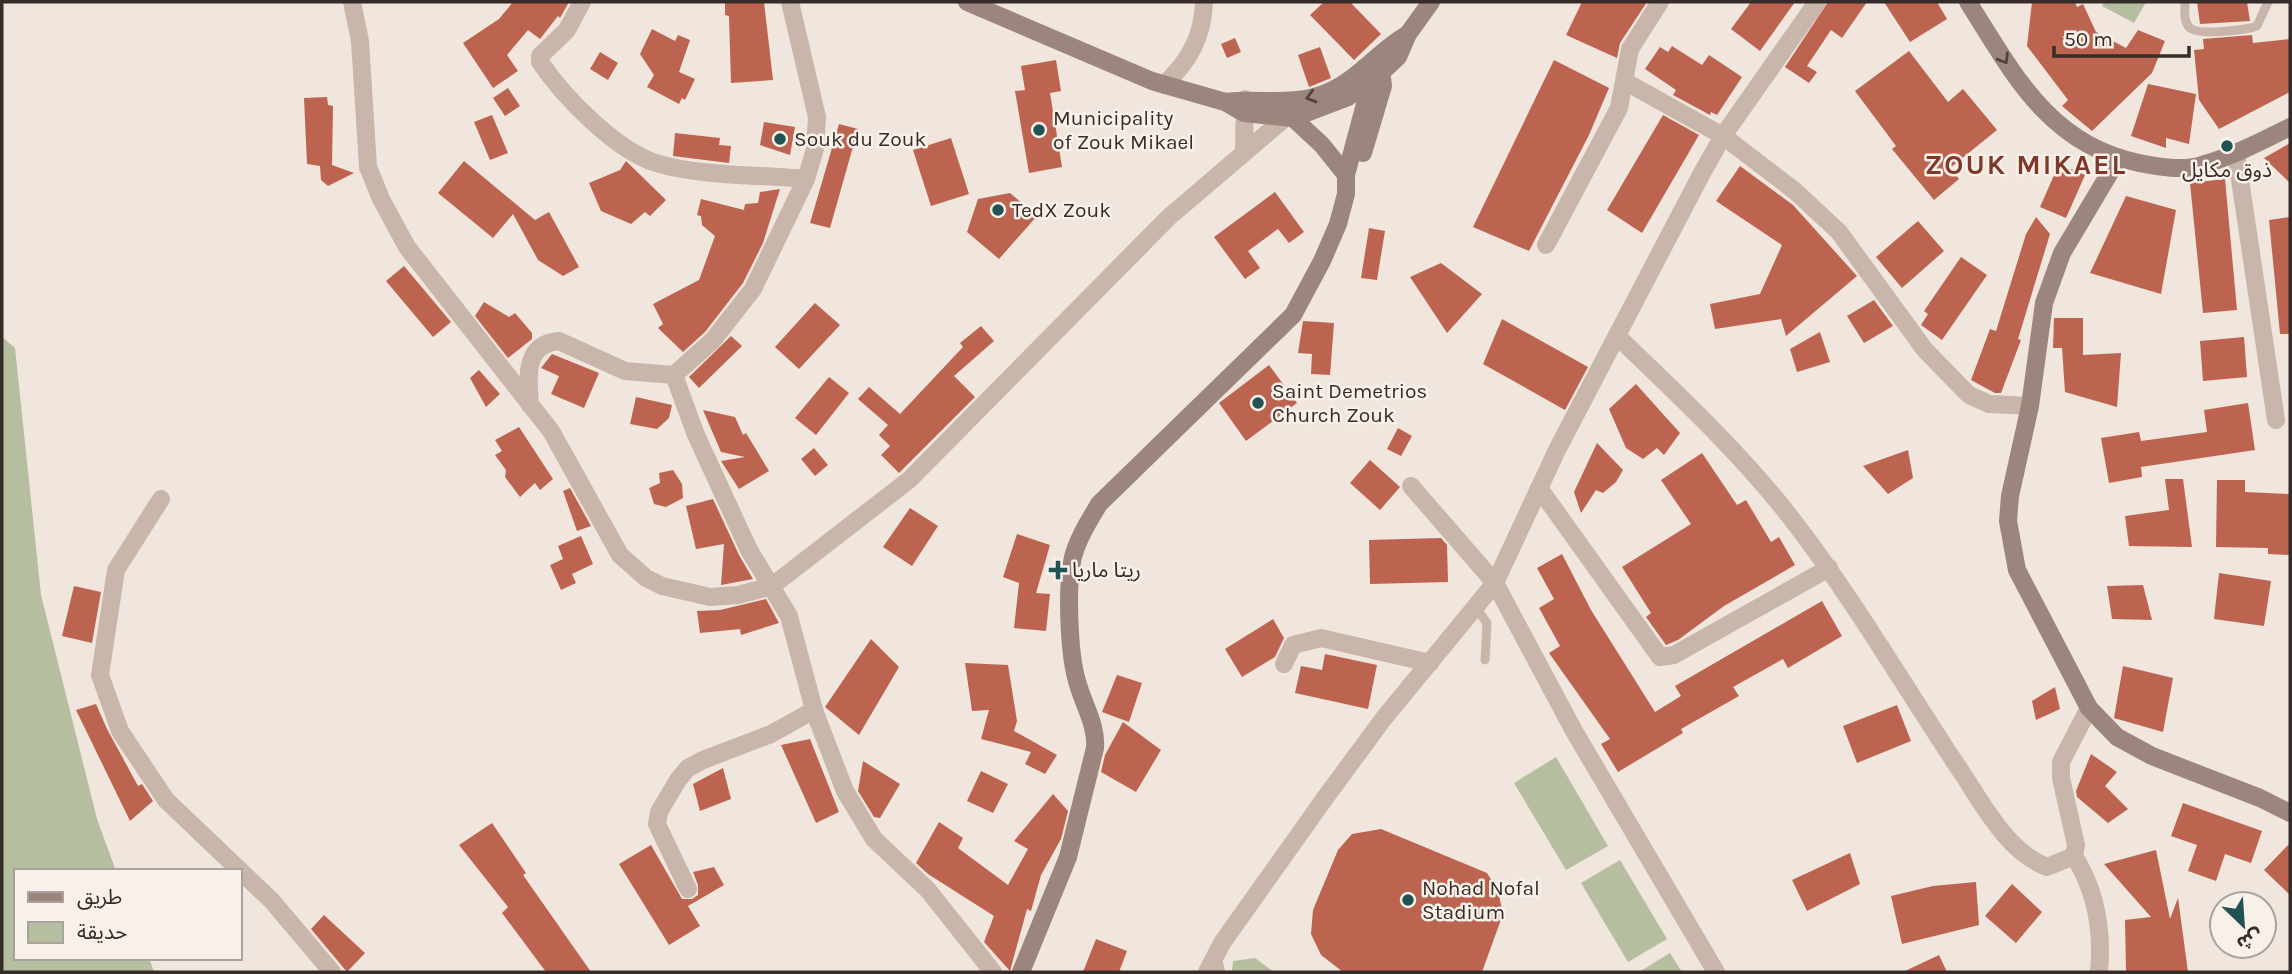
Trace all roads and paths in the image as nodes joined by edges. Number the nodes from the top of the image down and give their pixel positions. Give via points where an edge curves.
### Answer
1 (352, 2) edge
2 (582, 2) edge
3 (790, 2) edge
4 (967, 2) edge
5 (1204, 2) edge
6 (1431, 2) edge
7 (1660, 2) edge
8 (1817, 2) edge
9 (1968, 2) edge
10 (2185, 2) edge
11 (2268, 2) edge
12 (1374, 69) junction
13 (1626, 82) junction
14 (1164, 85) junction
15 (1245, 106) junction
16 (1289, 118) junction
17 (2290, 127) edge
18 (1724, 136) junction
19 (1244, 150) junction
20 (2236, 153) junction
21 (2118, 159) junction
22 (1346, 175) junction
23 (806, 179) junction
24 (1346, 194) junction
25 (1546, 244) dead end
26 (1618, 337) junction
27 (674, 374) junction
28 (530, 405) junction
29 (2030, 406) junction
30 (2276, 420) dead end
31 (1411, 486) dead end
32 (1539, 488) junction
33 (161, 499) dead end
34 (1829, 568) junction
35 (1495, 583) junction
36 (772, 586) junction
37 (1476, 608) junction
38 (1485, 660) dead end
39 (1430, 663) junction
40 (1284, 664) dead end
41 (2089, 708) junction
42 (814, 710) junction
43 (2290, 813) edge
44 (2074, 856) junction
45 (238, 869) edge
46 (242, 872) edge
47 (688, 889) dead end
48 (1218, 964) edge
49 (332, 972) edge
50 (993, 972) edge
51 (1021, 972) edge
52 (1207, 972) edge
53 (1716, 972) edge
54 (2099, 972) edge

1 - 28 street via 360,41 368,167 381,199 407,247
2 - 23 street via 567,30 540,55 540,62 591,119 655,163
3 - 23 street via 817,117 815,149
4 - 14 main road
5 - 14 street via 1195,46 1183,67
6 - 12 main road via 1398,57
7 - 13 street via 1630,50
8 - 18 street
9 -> 21 main road via 2023,90 2059,128
10 - 11 lane via 2189,27 2203,32 2252,28 2260,22
12 -> 15 main road via 1317,96
12 - 16 main road via 1339,102
12 - 22 main road
12 - 24 main road via 1379,104 1356,179
13 - 18 street
13 - 25 street via 1619,108
14 - 15 main road
15 - 16 main road
15 - 19 street
16 - 19 street
16 - 22 main road via 1322,145
17 - 20 main road
18 - 26 street
18 - 29 street via 1839,232 1925,350 1969,395 1989,404
19 - 36 street via 1169,217 909,480
20 - 21 main road via 2188,167 2163,168
20 - 30 street
21 - 29 main road via 2071,237 2049,285
22 - 24 main road
23 - 27 street via 747,297 713,340
24 - 51 main road via 1322,261 1293,315 1099,504 1081,535 1072,559 1070,640 1076,678 1096,735 1095,748 1068,857
26 - 32 street
26 - 34 street via 1757,477
27 - 28 street via 625,371 559,341 550,342 537,349 529,365
27 - 36 street via 696,435 749,550
28 - 36 street via 551,431 631,567 662,586 710,597
29 - 41 main road via 2010,496 2011,546 2027,593
31 - 35 street
32 - 34 street via 1660,657 1674,655
32 - 35 street
33 - 45 street via 116,570 100,674 120,731 166,800
34 - 44 street via 1981,803 2015,845 2032,862 2048,867
35 - 37 street
35 - 53 street via 1574,731
36 - 42 street via 789,616
37 - 38 lane via 1487,623
37 - 39 street
39 - 40 street via 1321,638 1293,645
39 - 48 street via 1289,846
41 - 43 main road via 2133,748
41 - 44 street via 2061,762
42 - 47 street via 771,734 703,760 678,780 657,824
42 - 50 street via 835,771 866,828 928,890
44 - 54 street via 2098,912
46 - 49 street
48 - 52 street

